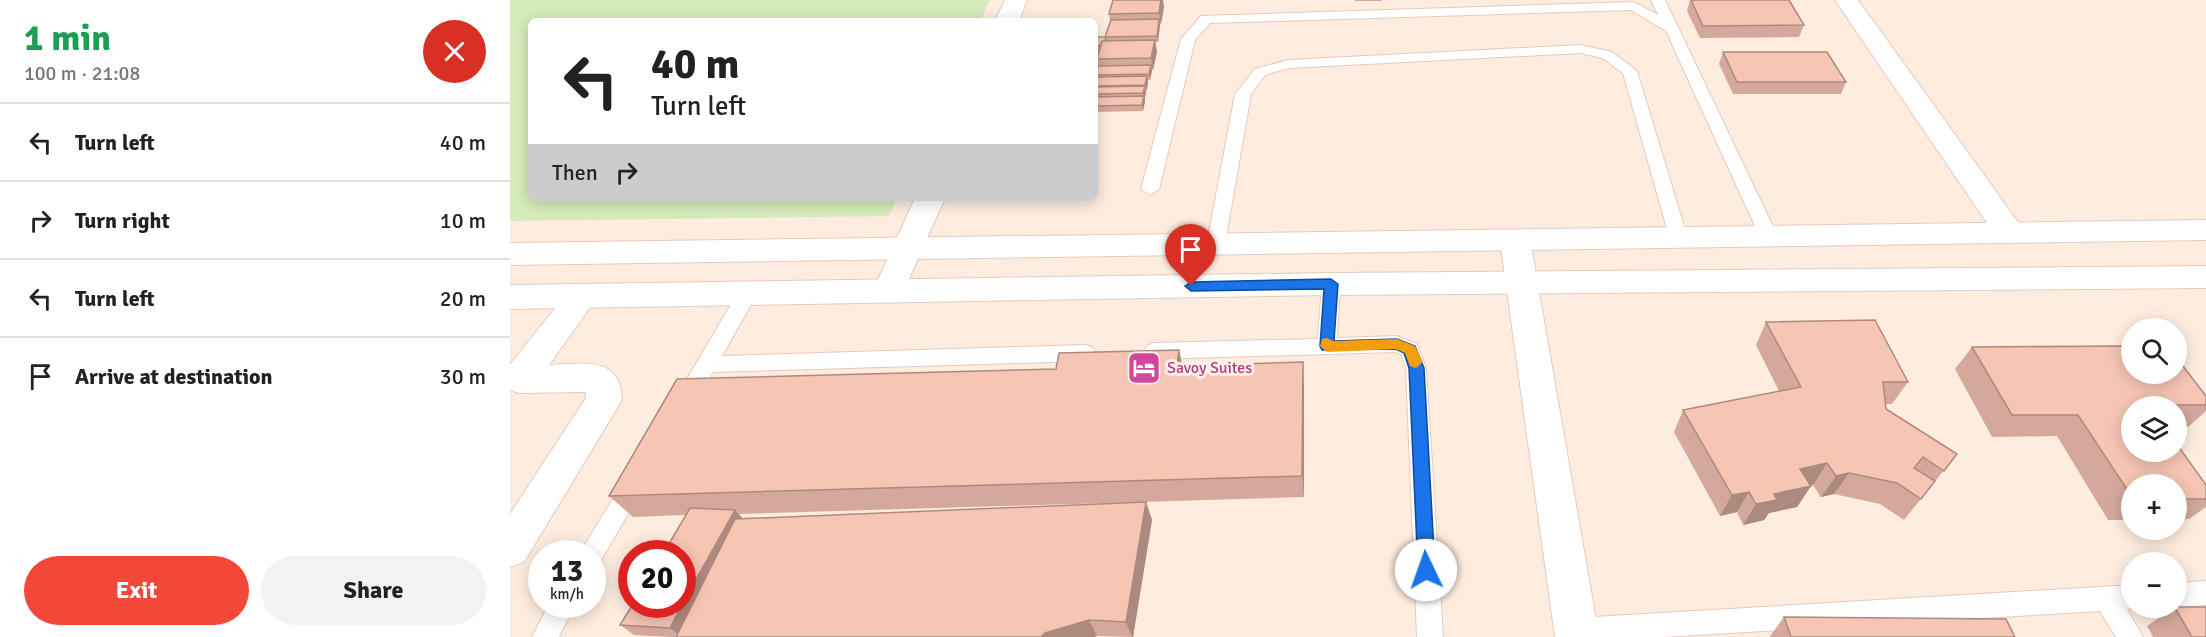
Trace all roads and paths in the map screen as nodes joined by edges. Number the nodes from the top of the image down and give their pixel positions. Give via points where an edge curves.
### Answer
1 (1016, 0) edge
2 (1658, 0) edge
3 (1846, 0) edge
4 (1008, 18) edge
5 (1672, 29) junction
6 (1149, 189) dead end
7 (929, 201) edge
8 (2206, 230) edge
9 (2009, 232) junction
10 (1768, 235) junction
11 (1678, 236) junction
12 (1515, 240) junction
13 (1216, 243) junction
14 (908, 248) junction
15 (510, 254) edge
16 (2206, 277) edge
17 (1520, 282) junction
18 (1331, 284) junction
19 (889, 291) junction
20 (747, 294) junction
21 (582, 296) junction
22 (510, 297) edge
23 (1327, 346) junction
24 (1112, 352) edge
25 (1136, 352) edge
26 (706, 364) junction
27 (514, 379) edge
28 (670, 424) edge
29 (646, 464) edge
30 (600, 540) edge
31 (510, 549) edge
32 (2206, 593) edge
33 (2187, 594) edge
34 (2119, 598) edge
35 (555, 618) edge
36 (1713, 629) edge
37 (1576, 633) edge
38 (545, 637) edge
39 (1430, 637) edge
40 (2130, 637) edge

1 - 4 street
2 - 5 lane
3 - 9 street
5 - 6 lane via 1634,6 1206,20 1188,39
5 - 10 lane
7 - 14 street
8 - 9 street
9 - 10 street
10 - 11 street
11 - 12 street
11 - 13 lane via 1630,71 1607,55 1580,49 1288,64 1260,72 1243,94
12 - 13 street
12 - 17 street
13 - 14 street
14 - 15 street
14 - 19 street
16 - 17 street
17 - 18 street
17 - 37 street
18 - 19 street
18 - 23 lane
19 - 20 street
20 - 21 street
20 - 26 lane
21 - 22 street
21 - 27 street
23 - 25 lane
23 - 39 lane via 1397,344 1410,349 1415,358
24 - 26 lane
26 - 28 lane
27 - 31 street via 595,378 604,385 604,400
29 - 30 lane
32 - 33 lane
34 - 36 lane via 1983,616
34 - 40 lane
35 - 38 lane
36 - 37 lane

